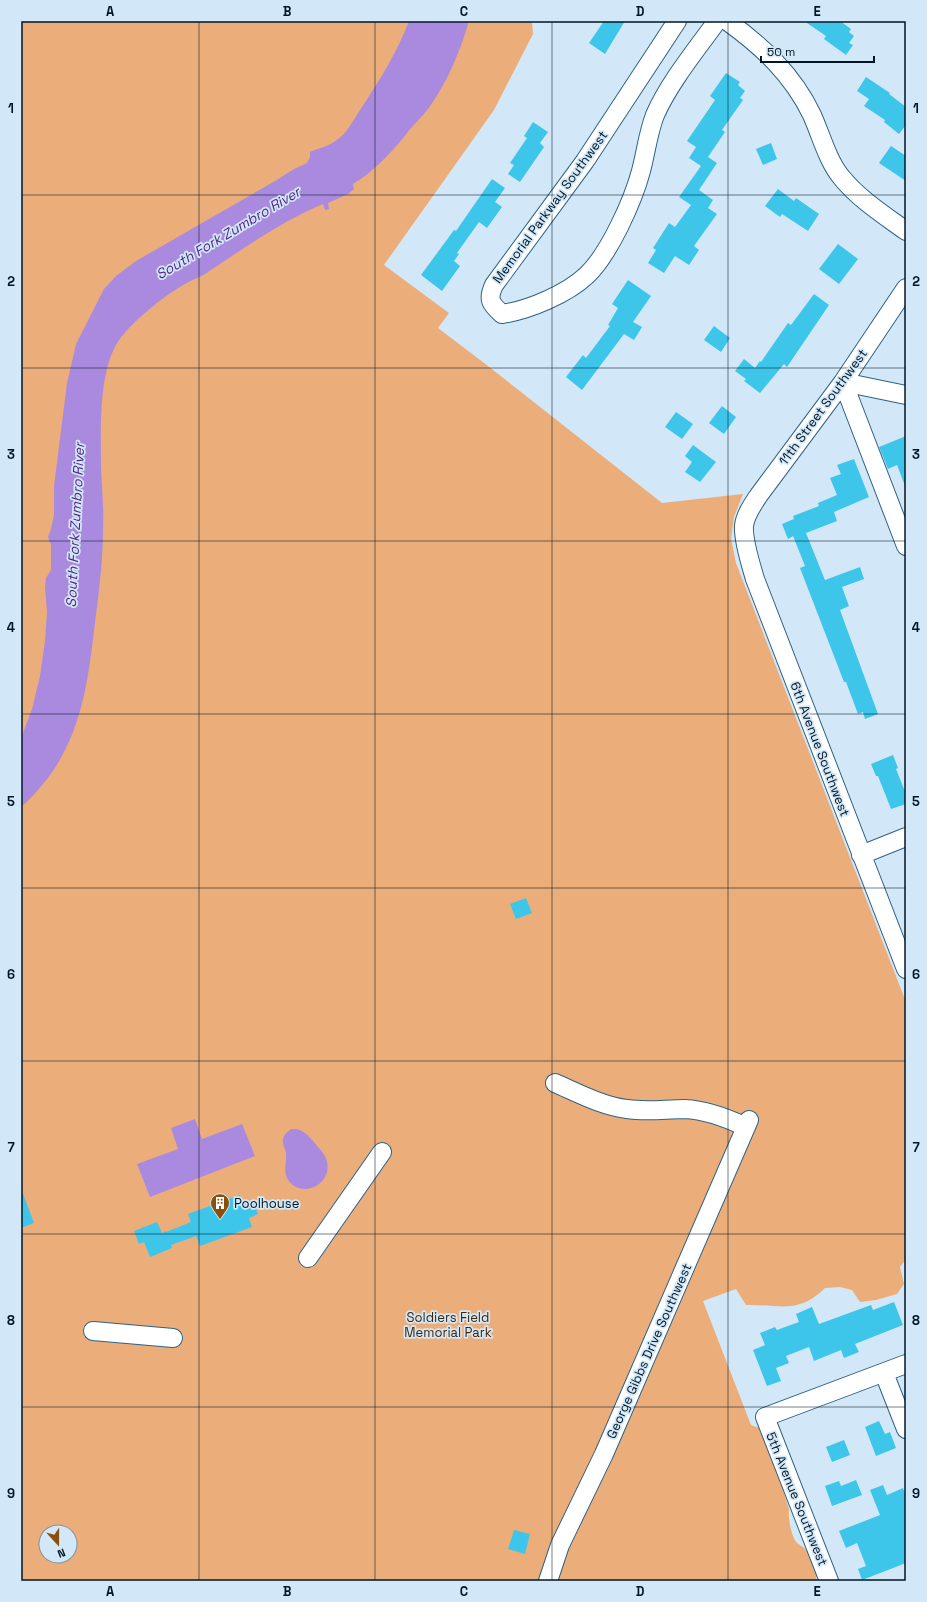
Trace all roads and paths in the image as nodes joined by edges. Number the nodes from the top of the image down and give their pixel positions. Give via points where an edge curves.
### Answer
1 (677, 21) edge
2 (716, 21) edge
3 (727, 21) edge
4 (906, 230) edge
5 (906, 288) edge
6 (843, 382) junction
7 (906, 394) edge
8 (744, 527) joint
9 (906, 546) edge
10 (906, 837) edge
11 (861, 855) junction
12 (906, 969) edge
13 (555, 1083) dead end
14 (382, 1152) dead end
15 (308, 1258) dead end
16 (93, 1331) dead end
17 (173, 1338) dead end
18 (906, 1364) edge
19 (884, 1373) junction
20 (906, 1429) edge
21 (548, 1581) edge
22 (829, 1581) edge

1 - 2 street, Memorial Parkway Southwest via 585,161 494,285 490,294 492,304 502,314 518,312 552,298 587,276 596,265 632,201 656,113
3 - 4 street via 764,50 794,83 812,114 842,178 861,197
5 - 6 street, 11th Street Southwest
6 - 7 street
6 - 8 street, 11th Street Southwest via 759,495
6 - 9 street
8 - 11 street, 6th Avenue Southwest via 755,579
10 - 11 street
11 - 12 street, 6th Avenue Southwest
13 - 21 street, George Gibbs Drive Southwest via 625,1109 686,1109 748,1124 604,1454 560,1546
14 - 15 street
16 - 17 street
18 - 19 street
19 - 20 street
19 - 22 street, 5th Avenue Southwest via 765,1417

